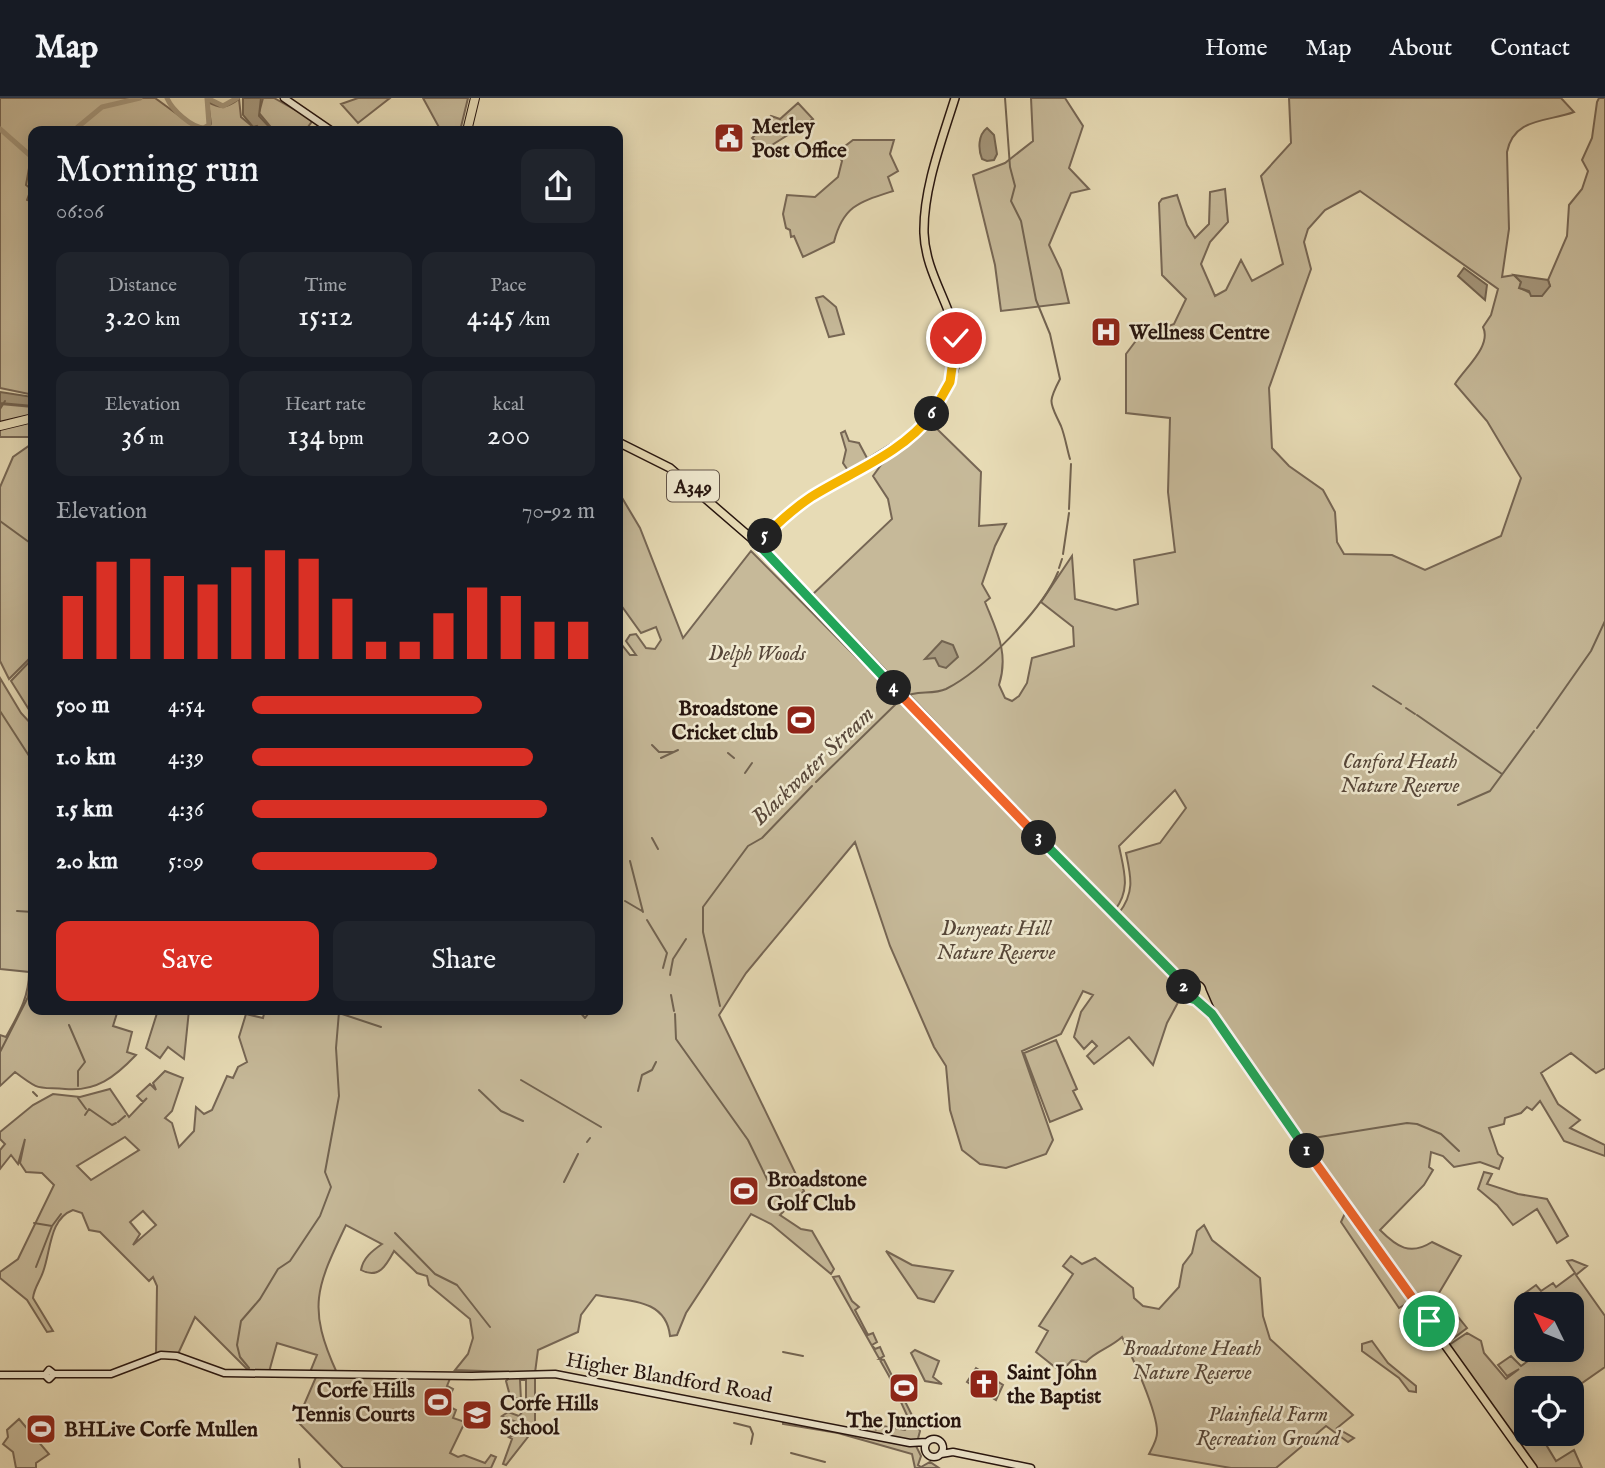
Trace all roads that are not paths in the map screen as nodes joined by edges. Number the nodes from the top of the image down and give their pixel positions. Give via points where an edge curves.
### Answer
1 (284, 98) edge
2 (475, 98) edge
3 (955, 98) edge
4 (325, 126) edge
5 (468, 126) edge
6 (28, 419) edge
7 (0, 426) edge
8 (623, 444) edge
9 (758, 544) junction
10 (1173, 973) junction
11 (1195, 984) junction
12 (1186, 991) junction
13 (1202, 991) junction
14 (1196, 1000) junction
15 (1212, 1014) junction
16 (0, 1374) edge
17 (927, 1441) junction
18 (941, 1442) junction
19 (910, 1443) junction
20 (925, 1452) junction
21 (953, 1452) junction
22 (941, 1454) junction
23 (1031, 1468) edge
24 (1533, 1468) edge

1 - 4 main road
2 - 5 highway
3 - 9 main road via 924,230 929,262 956,338 947,391 920,429 795,508
6 - 7 highway
8 - 9 main road, A349 via 670,468
9 - 10 main road, A349
10 - 11 main road, A349
10 - 12 main road, A349
11 - 12 main road
11 - 13 main road
12 - 14 main road
13 - 14 main road
13 - 15 main road
14 - 15 main road
15 - 24 main road
16 - 19 main road, Higher Blandford Road via 45,1375 49,1380 54,1374 111,1374 161,1355 177,1356 217,1372 251,1374 555,1374
17 - 18 main road
17 - 19 main road, Higher Blandford Road
17 - 20 main road
18 - 21 main road
18 - 22 main road
19 - 20 main road, Higher Blandford Road
20 - 22 main road via 933,1458
21 - 22 main road
21 - 23 main road

